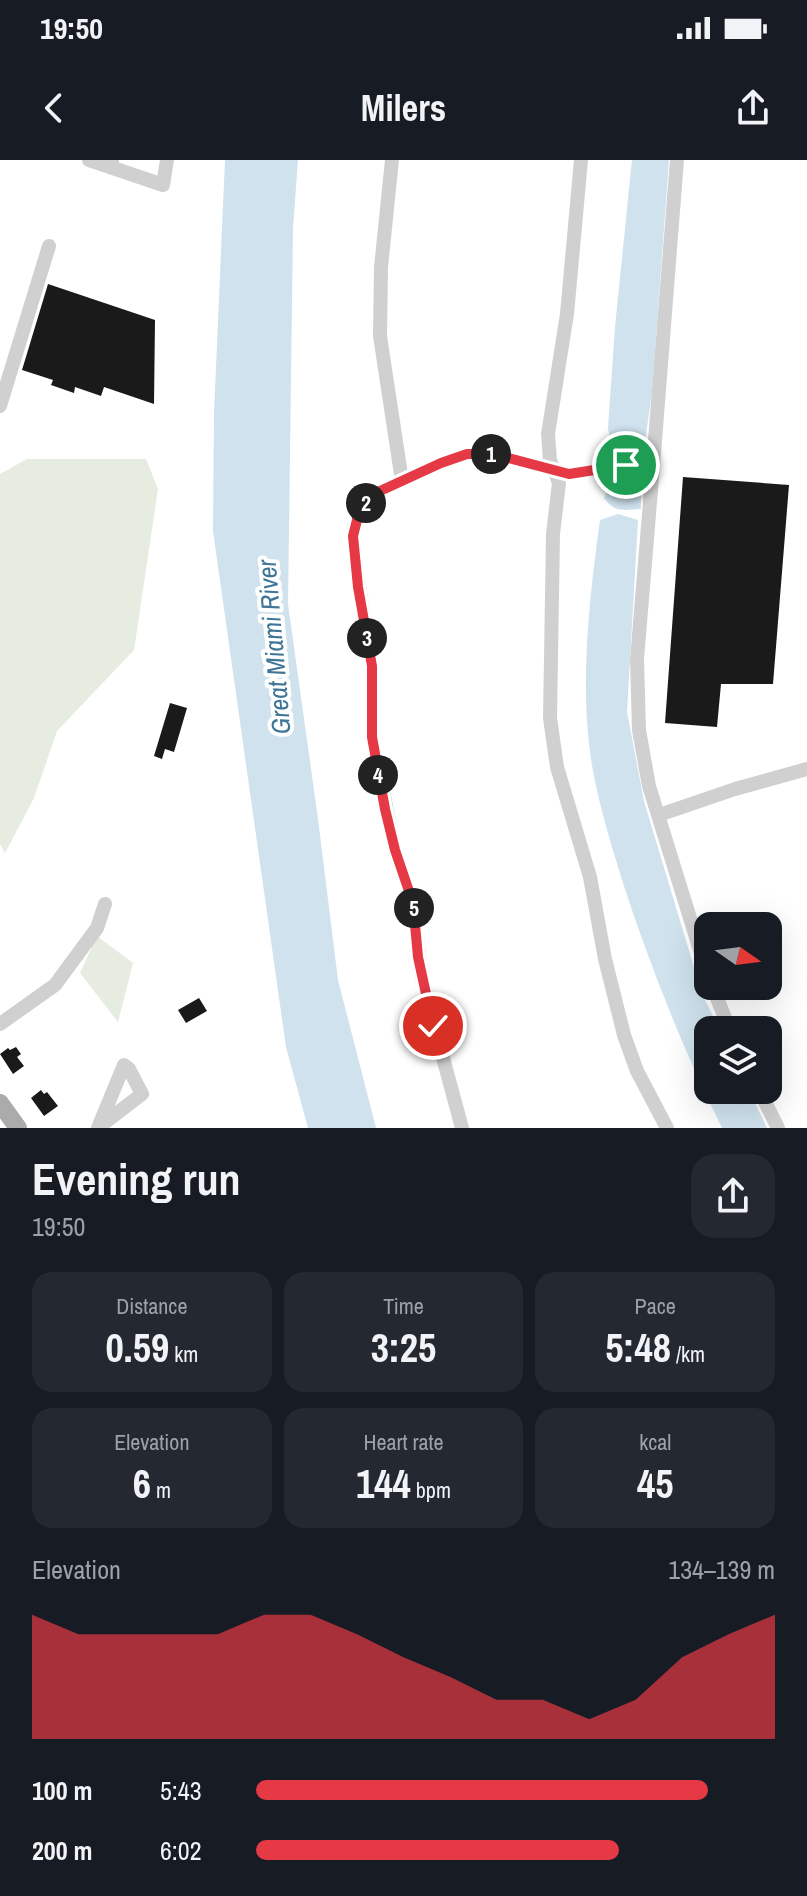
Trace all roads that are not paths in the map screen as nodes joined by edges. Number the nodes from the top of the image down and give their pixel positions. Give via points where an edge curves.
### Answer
1 (89, 160) edge
2 (167, 160) edge
3 (392, 160) edge
4 (581, 160) edge
5 (677, 160) edge
6 (111, 164) edge
7 (49, 246) dead end
8 (0, 406) edge
9 (653, 466) junction
10 (556, 472) junction
11 (402, 481) junction
12 (807, 769) edge
13 (659, 815) junction
14 (105, 904) dead end
15 (694, 930) edge
16 (0, 1024) edge
17 (0, 1103) edge
18 (766, 1104) edge
19 (18, 1128) edge
20 (462, 1128) edge
21 (667, 1128) edge
22 (778, 1128) edge

1 - 6 street
2 - 6 street via 163,185
3 - 11 street via 380,336
4 - 10 street via 567,314 548,434
5 - 9 street
7 - 8 street
9 - 10 street
9 - 13 street via 636,687 639,730
10 - 11 street via 479,453 454,457
10 - 21 street via 553,750 590,877 624,1035
11 - 20 street via 364,505 354,526 354,555 372,666 371,728 385,809 413,903 422,980
12 - 13 street
13 - 15 street
14 - 16 street via 97,928 55,985
17 - 19 main road
18 - 22 street

